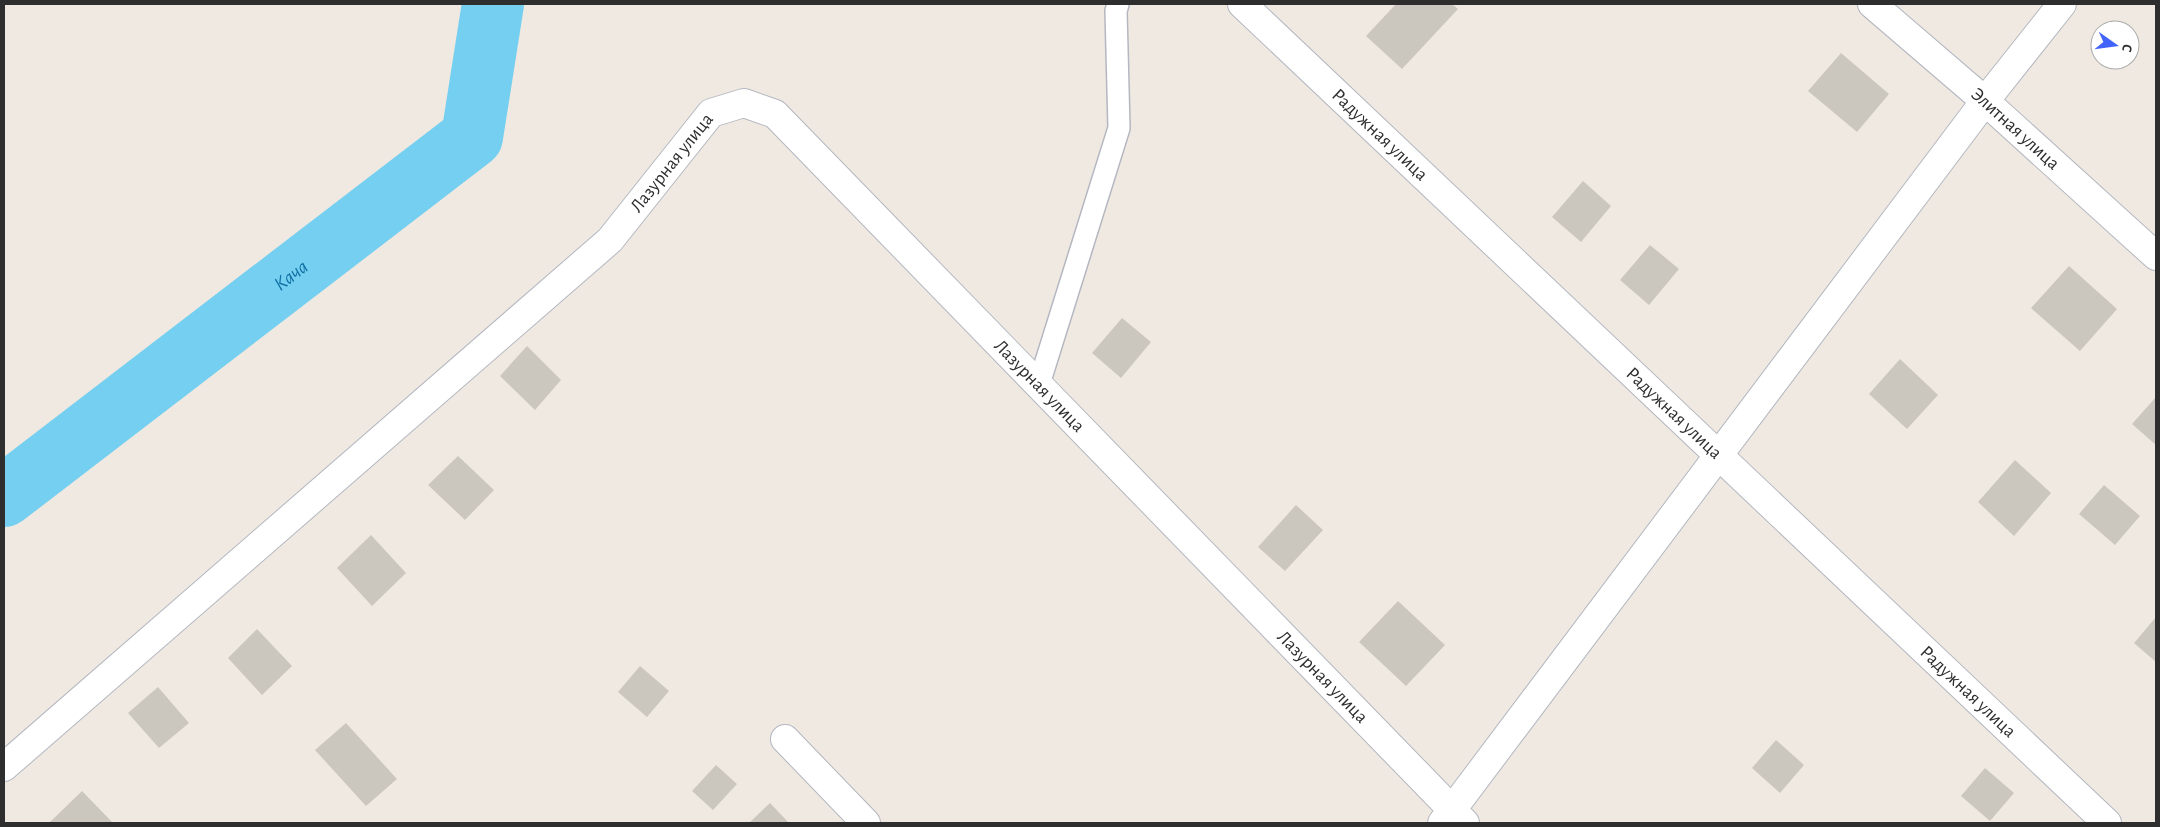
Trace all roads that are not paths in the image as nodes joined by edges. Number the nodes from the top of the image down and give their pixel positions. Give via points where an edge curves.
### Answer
1 (1118, 4) edge
2 (1242, 4) edge
3 (1872, 4) edge
4 (2062, 4) edge
5 (1985, 101) junction
6 (2156, 256) edge
7 (1039, 384) junction
8 (1718, 456) junction
9 (785, 739) dead end
10 (4, 767) edge
11 (1453, 819) edge
12 (866, 823) edge
13 (2107, 823) edge

1 - 7 lane via 1119,128
2 - 8 street, Радужная улица
3 - 5 street, Элитная улица
4 - 5 street
5 - 6 street, Элитная улица
5 - 8 street
7 - 10 street, Лазурная улица via 775,114 744,103 711,113 610,240
7 - 11 street, Лазурная улица
8 - 11 street
8 - 13 street, Радужная улица
9 - 12 street

